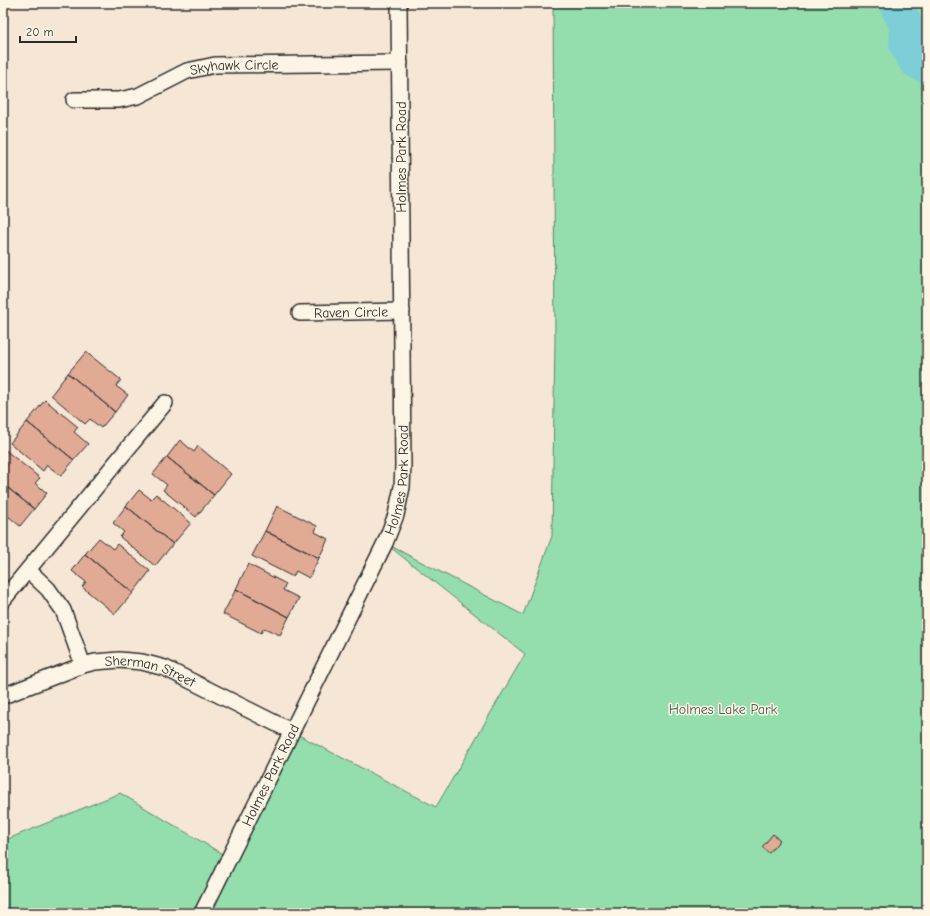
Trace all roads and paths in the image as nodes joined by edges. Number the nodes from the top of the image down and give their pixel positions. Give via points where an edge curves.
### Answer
1 (399, 3) edge
2 (400, 63) junction
3 (74, 100) dead end
4 (402, 311) junction
5 (300, 313) dead end
6 (165, 403) dead end
7 (28, 570) junction
8 (3, 600) edge
9 (83, 665) junction
10 (3, 696) edge
11 (291, 731) junction
12 (202, 913) edge

1 - 2 street, Holmes Park Road
2 - 3 street, Skyhawk Circle via 215,65 187,71 138,96 118,100
2 - 4 street, Holmes Park Road
4 - 5 street, Raven Circle
4 - 11 street, Holmes Park Road via 403,466 396,515 385,543
6 - 7 street
7 - 8 street
7 - 9 street via 48,589 63,610
9 - 10 street, Sherman Street
9 - 11 street, Sherman Street via 119,660 165,668
11 - 12 street, Holmes Park Road

